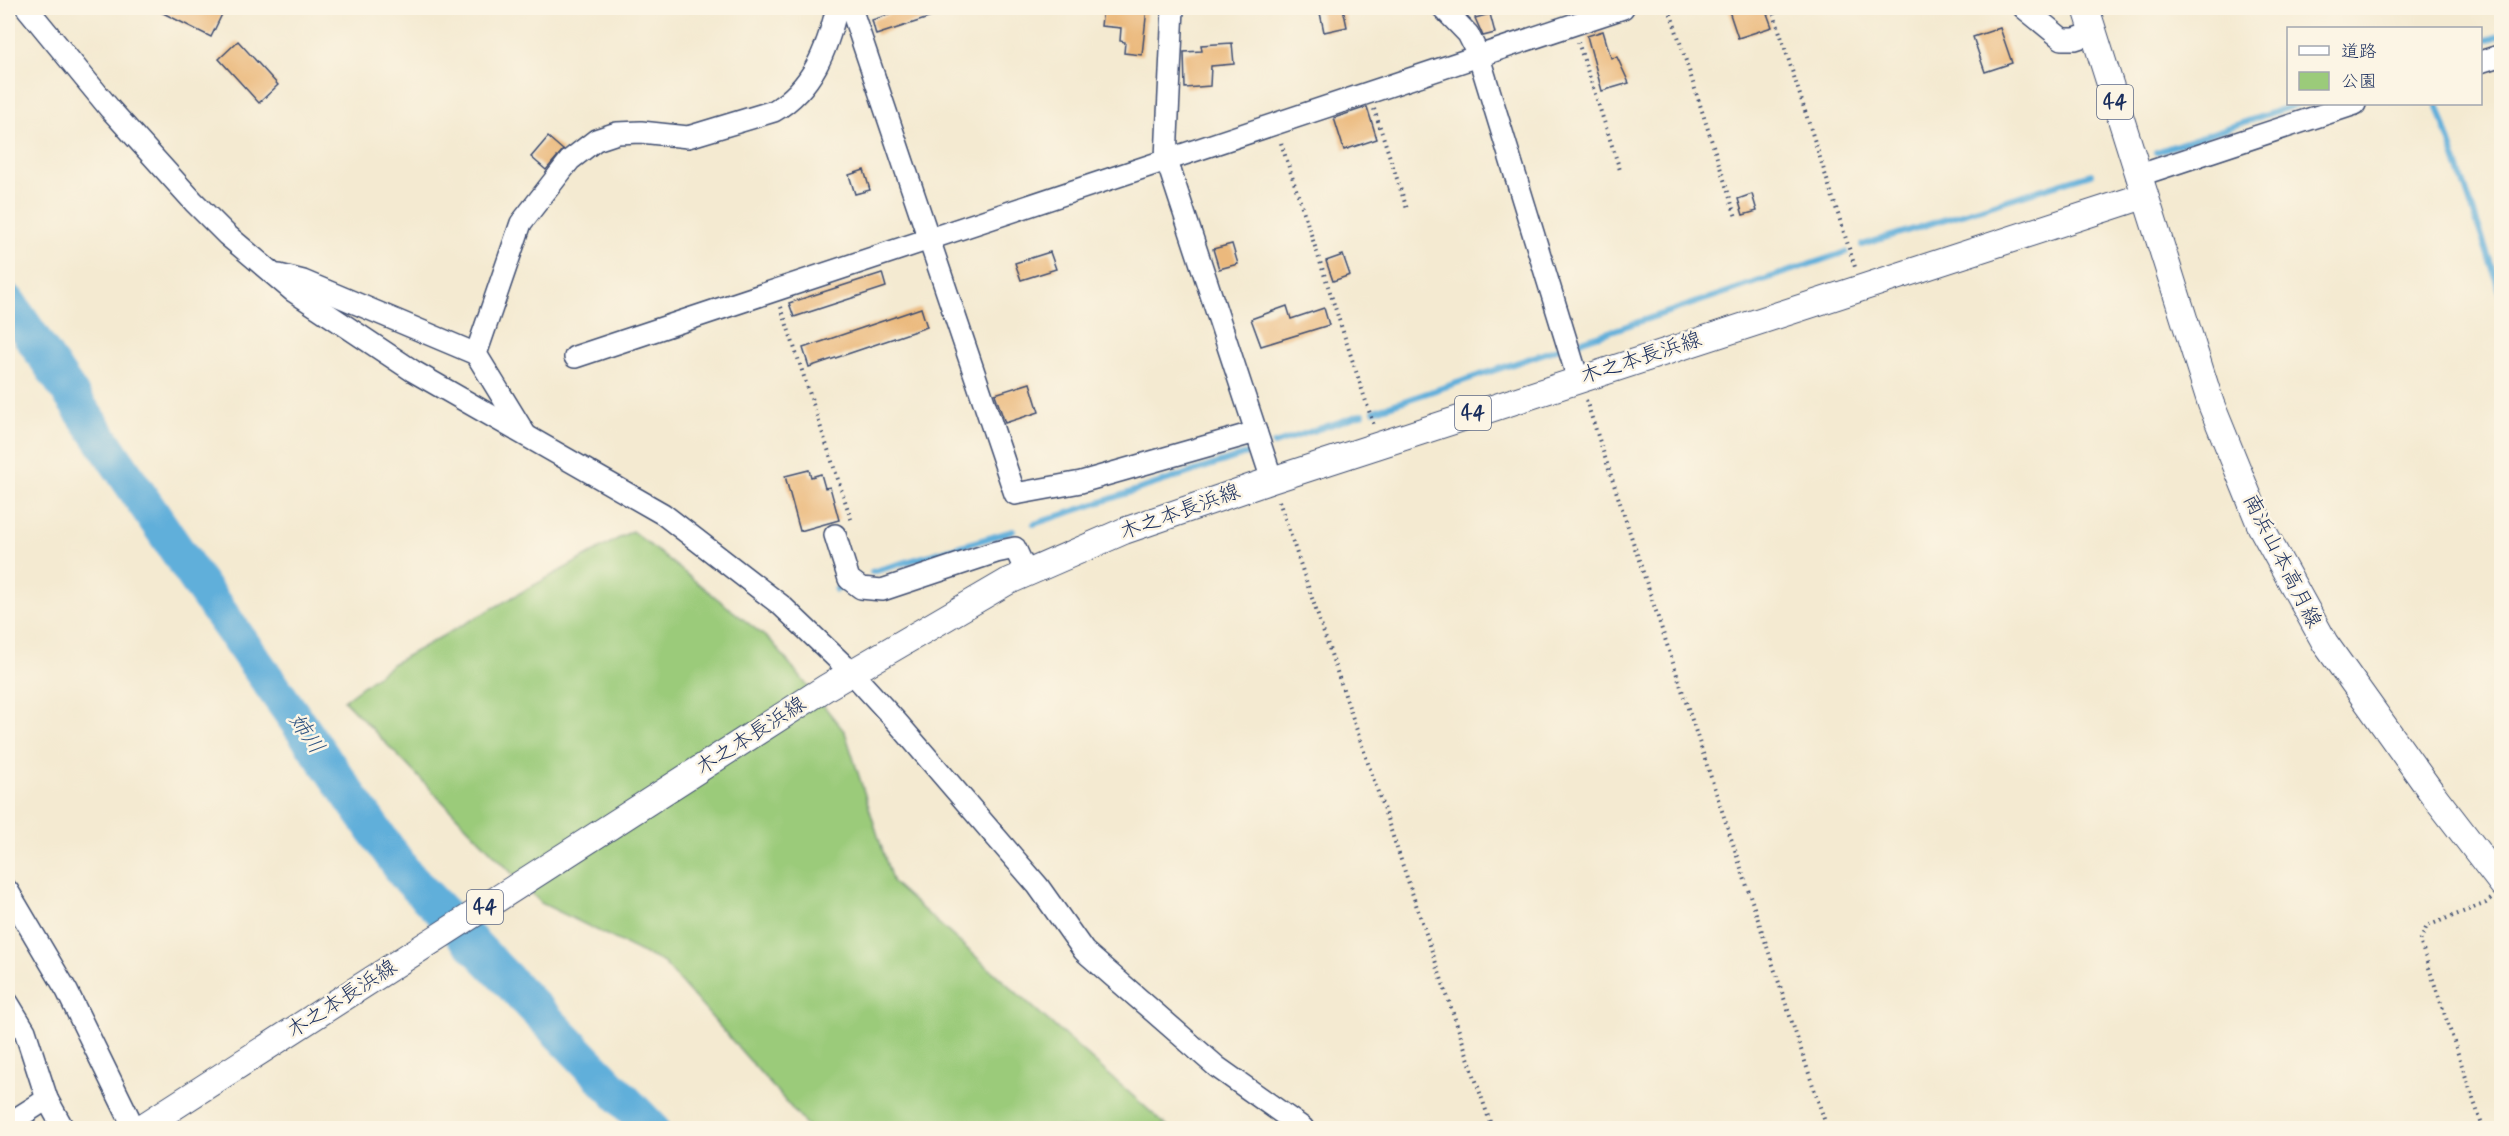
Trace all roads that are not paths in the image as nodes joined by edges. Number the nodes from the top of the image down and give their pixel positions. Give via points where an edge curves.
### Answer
1 (27, 8) edge
2 (837, 8) edge
3 (851, 8) edge
4 (1173, 8) edge
5 (1443, 8) edge
6 (1623, 8) edge
7 (2024, 8) edge
8 (2086, 8) edge
9 (1572, 16) edge
10 (2093, 33) junction
11 (1478, 54) junction
12 (2502, 55) edge
13 (2482, 62) edge
14 (2352, 105) edge
15 (1166, 158) junction
16 (2141, 186) junction
17 (928, 238) junction
18 (271, 274) junction
19 (476, 354) junction
20 (575, 357) dead end
21 (1578, 379) junction
22 (1256, 432) junction
23 (526, 437) junction
24 (1272, 480) junction
25 (845, 535) road end
26 (1027, 574) junction
27 (852, 673) junction
28 (2498, 890) edge
29 (8, 891) edge
30 (8, 1003) edge
31 (47, 1099) junction
32 (8, 1124) edge
33 (63, 1128) edge
34 (140, 1128) edge
35 (1303, 1128) edge

1 - 18 street via 155,160 227,235
2 - 19 street via 830,34 806,84 798,95 774,111 688,137 617,133 596,140 570,160 521,224
3 - 17 street
4 - 15 street
5 - 11 street via 1468,34
6 - 9 street
7 - 10 street via 2062,39
8 - 10 main road, 44
9 - 11 street
10 - 16 main road, 44
11 - 15 street
11 - 21 street
12 - 13 street
14 - 16 street
15 - 17 street
15 - 22 street
16 - 21 main road, 木之本長浜線 / 44
16 - 28 main road, 南浜山本高月線 via 2211,404 2261,527 2325,643
17 - 20 street
17 - 22 street via 1015,494 1081,482
18 - 19 street via 303,281
18 - 23 street via 321,312 413,371
19 - 23 street
21 - 24 main road, 木之本長浜線 / 44
22 - 24 street
23 - 27 street via 663,514 782,606
24 - 26 main road, 木之本長浜線 / 44 via 1124,531
25 - 26 street via 849,579 861,588 882,590 1015,548
26 - 27 main road, 木之本長浜線 / 44
27 - 34 main road, 木之本長浜線 / 44
27 - 35 street via 1038,886 1084,951 1217,1067
29 - 34 street
30 - 31 street via 25,1031
31 - 32 street
31 - 33 street

